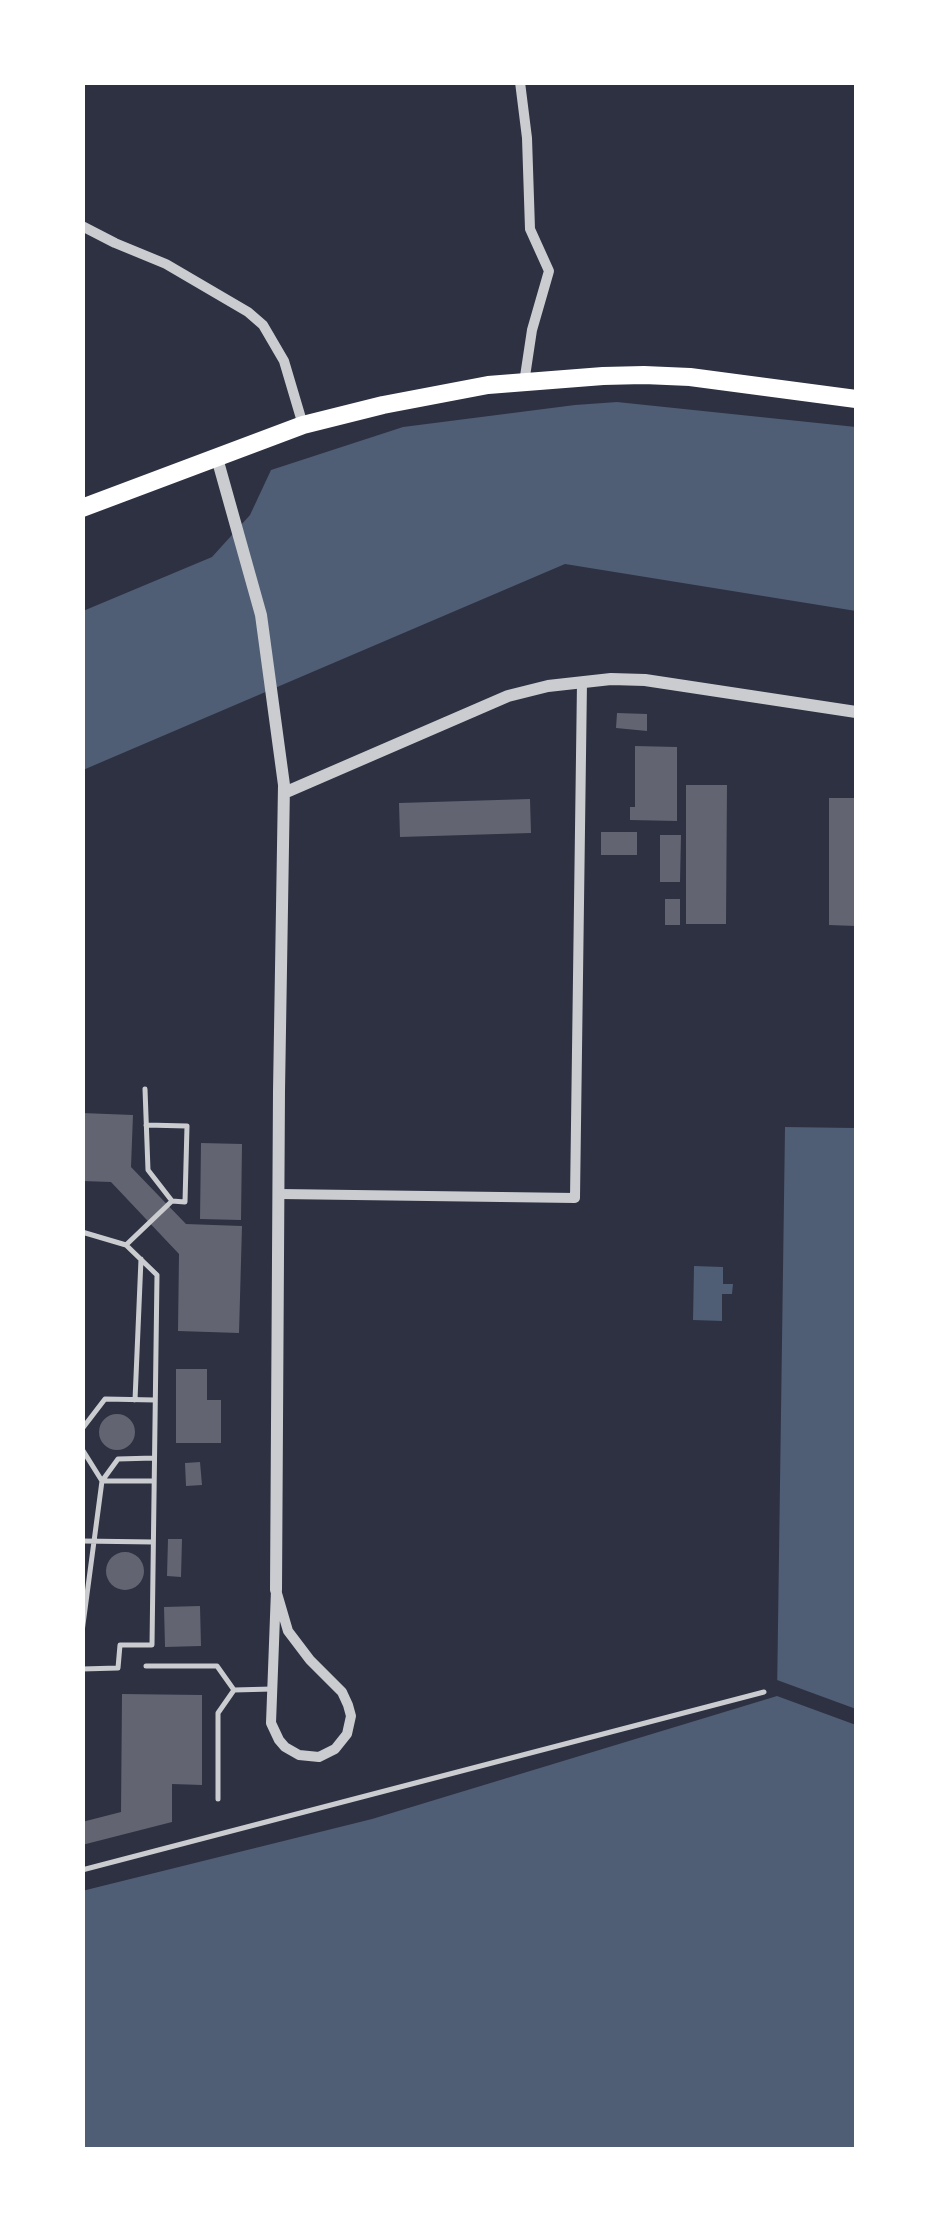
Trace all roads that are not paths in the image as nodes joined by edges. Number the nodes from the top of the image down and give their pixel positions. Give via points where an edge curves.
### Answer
1 (520, 82) edge
2 (82, 226) edge
3 (524, 383) junction
4 (856, 399) edge
5 (303, 425) junction
6 (217, 458) junction
7 (82, 508) edge
8 (582, 682) junction
9 (856, 712) edge
10 (284, 794) junction
11 (145, 1089) dead end
12 (146, 1125) junction
13 (280, 1194) junction
14 (172, 1200) junction
15 (82, 1232) edge
16 (126, 1244) junction
17 (141, 1260) junction
18 (135, 1400) junction
19 (155, 1400) junction
20 (82, 1428) edge
21 (82, 1450) edge
22 (154, 1458) junction
23 (102, 1481) junction
24 (154, 1481) junction
25 (82, 1541) edge
26 (153, 1542) junction
27 (94, 1543) junction
28 (86, 1576) edge
29 (276, 1590) junction
30 (82, 1632) edge
31 (146, 1666) dead end
32 (82, 1669) edge
33 (272, 1689) junction
34 (234, 1690) junction
35 (764, 1692) dead end
36 (218, 1798) dead end
37 (82, 1870) edge

1 - 3 street via 530,229 549,272
2 - 5 street via 166,264 263,325 284,361
3 - 4 highway via 674,376
3 - 5 highway via 440,392
5 - 6 highway
6 - 7 highway
6 - 10 street via 261,614
8 - 9 street via 645,680
8 - 10 street via 508,696
8 - 13 street via 575,1198
10 - 13 street
11 - 12 lane
12 - 14 lane via 148,1170
12 - 14 lane via 186,1126 185,1202
13 - 29 street
14 - 16 lane
15 - 16 lane
16 - 17 lane
17 - 18 lane
17 - 19 lane via 157,1275
18 - 19 lane
18 - 20 lane via 105,1399
19 - 22 lane
21 - 23 lane
22 - 23 lane via 118,1459
22 - 24 lane
23 - 24 lane
23 - 27 lane
24 - 26 lane
25 - 27 lane
26 - 27 lane
26 - 32 lane via 152,1645 120,1645 118,1668
27 - 28 lane
28 - 30 lane
29 - 33 street
29 - 33 street via 288,1631 348,1704 350,1725 342,1743 319,1757 285,1747 271,1723
31 - 34 lane via 217,1666
33 - 34 lane
34 - 36 lane via 218,1713
35 - 37 lane

